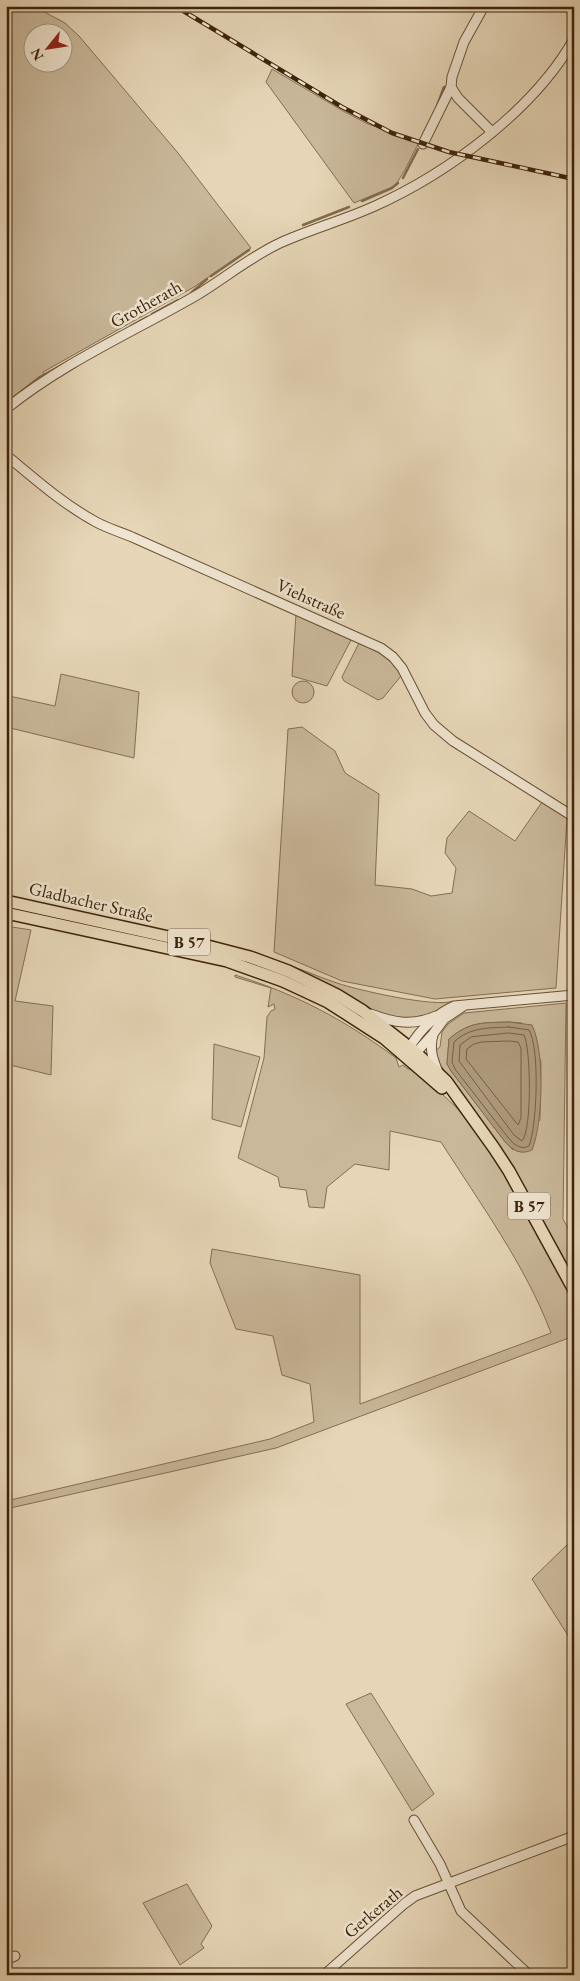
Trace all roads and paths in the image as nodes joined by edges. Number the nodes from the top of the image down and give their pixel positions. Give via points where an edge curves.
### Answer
1 (484, 6) edge
2 (574, 39) edge
3 (451, 86) junction
4 (492, 132) junction
5 (424, 144) dead end
6 (6, 409) edge
7 (6, 455) edge
8 (572, 815) edge
9 (6, 901) edge
10 (6, 913) edge
11 (574, 995) edge
12 (465, 1006) junction
13 (363, 1011) junction
14 (441, 1014) junction
15 (433, 1034) junction
16 (411, 1052) junction
17 (440, 1075) junction
18 (478, 1125) junction
19 (574, 1290) edge
20 (414, 1820) dead end
21 (574, 1836) edge
22 (448, 1884) junction
23 (15, 1956) dead end
24 (6, 1960) edge
25 (324, 1975) edge
26 (528, 1975) edge

1 - 3 street via 464,42
2 - 4 street, Grotherath via 525,103
3 - 4 street via 458,98
3 - 5 street
4 - 6 street, Grotherath via 443,170 396,196 256,256 198,294 50,376
7 - 8 street, Viehstraße via 51,493 98,524 393,656 434,725 453,741
9 - 13 main road, Gladbacher Straße / B 57 via 250,957 288,971
10 - 16 main road, Gladbacher Straße / B 57 via 227,961 283,980 328,1002
11 - 12 street
12 - 14 street via 454,1006
12 - 15 street via 444,1019
13 - 14 street via 394,1022 409,1023
13 - 16 main road, B 57
14 - 16 street via 421,1033
15 - 16 street
15 - 17 street via 432,1058
16 - 17 main road, B 57
16 - 18 main road, B 57
17 - 18 main road, B 57
18 - 19 main road, B 57 via 523,1196
20 - 22 street
21 - 22 street, Gerkerath
22 - 25 street, Gerkerath via 404,1904
22 - 26 street via 461,1911
23 - 24 street

